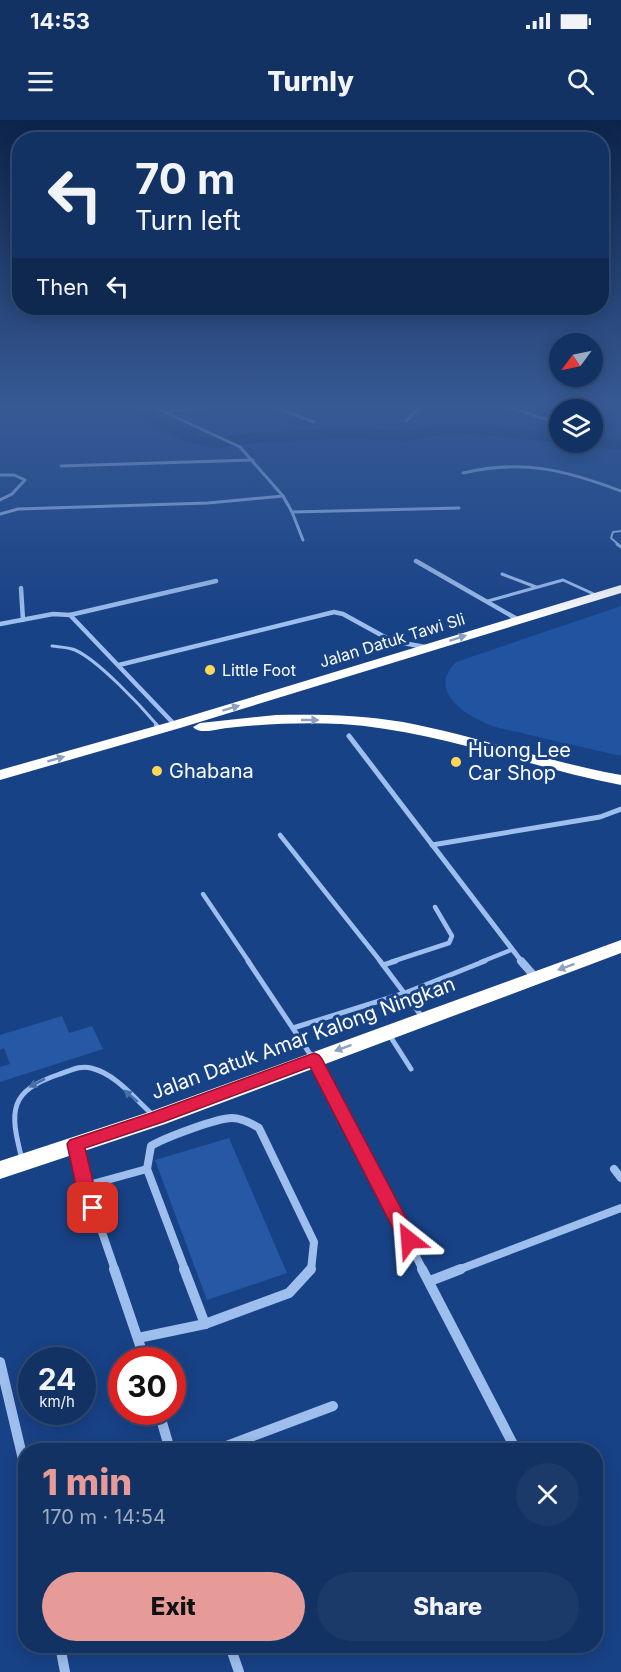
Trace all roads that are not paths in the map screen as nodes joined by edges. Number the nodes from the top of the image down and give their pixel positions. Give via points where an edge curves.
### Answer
1 (22, 478) edge
2 (269, 478) edge
3 (581, 478) edge
4 (621, 491) edge
5 (283, 496) junction
6 (0, 500) edge
7 (459, 508) dead end
8 (292, 512) junction
9 (1, 513) edge
10 (621, 531) edge
11 (303, 540) dead end
12 (621, 547) edge
13 (416, 561) dead end
14 (502, 574) dead end
15 (216, 580) dead end
16 (536, 587) junction
17 (21, 588) dead end
18 (621, 589) edge
19 (597, 596) junction
20 (488, 601) junction
21 (70, 615) junction
22 (517, 619) junction
23 (23, 620) junction
24 (0, 624) edge
25 (52, 646) dead end
26 (431, 647) junction
27 (119, 665) junction
28 (168, 727) junction
29 (349, 736) dead end
30 (127, 739) junction
31 (574, 772) junction
32 (0, 775) edge
33 (621, 780) edge
34 (621, 791) edge
35 (621, 809) edge
36 (280, 835) dead end
37 (432, 844) junction
38 (203, 894) dead end
39 (435, 907) dead end
40 (621, 946) edge
41 (511, 950) junction
42 (383, 965) junction
43 (536, 978) junction
44 (405, 993) junction
45 (423, 1018) junction
46 (293, 1028) junction
47 (387, 1031) junction
48 (314, 1059) junction
49 (411, 1069) dead end
50 (157, 1118) junction
51 (76, 1144) junction
52 (23, 1162) junction
53 (147, 1169) junction
54 (614, 1169) dead end
55 (0, 1170) edge
56 (621, 1178) edge
57 (85, 1186) junction
58 (621, 1208) edge
59 (430, 1281) junction
60 (205, 1324) junction
61 (138, 1338) junction
62 (141, 1347) edge
63 (0, 1362) edge
64 (333, 1406) dead end
65 (163, 1425) edge
66 (19, 1443) edge
67 (168, 1443) edge
68 (235, 1443) edge
69 (512, 1443) edge
70 (61, 1653) edge
71 (232, 1653) edge
72 (65, 1672) edge
73 (239, 1672) edge

1 - 6 street via 25,480 12,494
2 - 5 street
3 - 4 street
5 - 8 street
5 - 9 street
7 - 8 street
8 - 11 street
10 - 12 lane via 613,532 610,538
13 - 20 street
14 - 16 lane
15 - 21 street
16 - 19 lane via 562,580
16 - 20 lane
17 - 23 street
18 - 19 highway, Jalan Datuk Tawi Sli
19 - 22 highway, Jalan Datuk Tawi Sli
20 - 22 street
21 - 23 street
21 - 27 street
26 -> 22 highway, Jalan Datuk Tawi Sli
23 - 24 street
25 - 28 lane via 86,656
26 - 27 street via 389,641 334,612
28 -> 26 highway, Jalan Datuk Tawi Sli
27 - 28 street
28 - 30 highway, Jalan Datuk Tawi Sli
29 - 37 street
30 -> 31 highway via 227,723 372,722 444,736
32 -> 30 highway, Jalan Datuk Tawi Sli
31 - 33 highway
31 - 34 highway
35 - 37 street via 600,817
36 - 42 lane
37 - 41 street
38 - 46 lane
39 - 42 lane via 452,936 449,943
40 -> 43 highway, Jalan Datuk Amar Kalong Ningkan
41 - 43 street
41 - 44 lane
42 - 44 lane
43 - 45 highway, Jalan Datuk Amar Kalong Ningkan
44 - 45 lane
44 - 46 lane
45 - 47 highway, Jalan Datuk Amar Kalong Ningkan
46 - 48 lane
47 -> 48 highway, Jalan Datuk Amar Kalong Ningkan
47 - 49 lane
48 - 50 highway, Jalan Datuk Amar Kalong Ningkan
48 - 59 street
50 - 51 highway, Jalan Datuk Amar Kalong Ningkan
50 -> 52 lane via 106,1074 93,1067 76,1068 43,1079 18,1098 18,1146
51 - 52 highway, Jalan Datuk Amar Kalong Ningkan
51 - 57 street
52 - 55 highway, Jalan Datuk Amar Kalong Ningkan
53 - 57 street
53 - 60 street
53 - 60 street via 151,1146 163,1138 232,1118 247,1121 259,1128 314,1242 311,1270 290,1293
54 - 56 street
57 - 61 street
58 - 59 street
59 - 69 street
60 - 61 street
61 - 62 street
63 - 66 street
64 - 68 street
65 - 67 street
70 - 72 street
71 - 73 street

